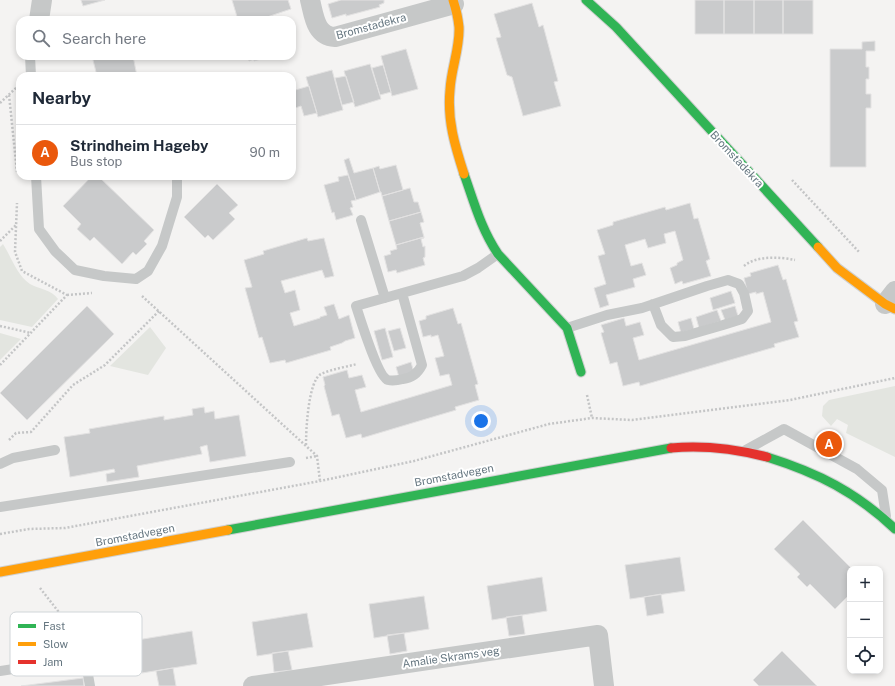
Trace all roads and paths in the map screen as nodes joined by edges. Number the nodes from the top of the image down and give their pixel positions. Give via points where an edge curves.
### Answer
1 (42, 0) edge
2 (310, 0) edge
3 (586, 0) edge
4 (454, 2) edge
5 (40, 16) edge
6 (30, 60) edge
7 (31, 72) edge
8 (16, 87) edge
9 (8, 95) junction
10 (0, 103) edge
11 (16, 157) edge
12 (36, 180) edge
13 (177, 180) edge
14 (18, 196) dead end
15 (361, 220) dead end
16 (16, 225) junction
17 (0, 241) edge
18 (498, 254) junction
19 (800, 260) dead end
20 (728, 280) junction
21 (98, 293) dead end
22 (402, 293) junction
23 (67, 295) junction
24 (142, 296) dead end
25 (385, 298) junction
26 (892, 301) edge
27 (653, 304) junction
28 (159, 311) junction
29 (0, 326) edge
30 (567, 328) junction
31 (31, 333) junction
32 (375, 359) junction
33 (0, 366) edge
34 (581, 372) dead end
35 (895, 378) edge
36 (16, 433) dead end
37 (306, 446) junction
38 (55, 450) dead end
39 (744, 451) junction
40 (290, 462) dead end
41 (0, 464) edge
42 (320, 481) junction
43 (0, 507) edge
44 (887, 520) junction
45 (895, 529) edge
46 (0, 534) edge
47 (1, 568) edge
48 (39, 586) dead end
49 (59, 612) edge
50 (10, 669) edge
51 (0, 671) edge
52 (89, 676) edge
53 (90, 686) edge
54 (253, 686) edge
55 (604, 686) edge

1 - 5 street
2 - 4 street, Bromstadekra via 317,27 328,37
3 - 26 street, Bromstadekra via 616,27 837,268
4 - 18 street, Bromstadekra via 459,22 459,43 448,103 450,123 455,147 481,224
6 - 7 lane
8 - 9 path
9 - 10 path
9 - 11 path
12 - 13 lane via 39,229 55,251 75,270 136,279 148,271 162,246 176,197
14 - 16 path
15 - 25 lane
16 - 17 path
16 - 23 path via 15,252 22,271
18 - 22 lane via 463,276
18 - 30 street, Bromstadekra
19 - 20 path via 766,258 748,263
20 - 27 lane
20 - 27 lane via 739,284 744,293 748,311 742,319 685,336 673,336 661,325
21 - 23 path
22 - 25 lane
22 - 32 lane via 422,365 419,373 407,379 387,380
23 - 31 path
24 - 28 path
25 - 32 lane via 356,306
27 - 30 lane
28 - 36 path via 105,365 74,385 31,432
28 - 37 path
29 - 31 path
30 - 34 street, Bromstadekra
31 - 33 path
32 - 37 path via 320,375 310,398
35 - 42 path via 790,400 632,420 592,418 549,424 414,461
37 - 42 path via 317,456
38 - 41 lane via 13,458
39 - 44 street, Bromstadvegen via 791,465 839,485 866,502
39 - 44 lane via 784,429 857,469 882,490
39 - 47 street, Bromstadvegen via 689,447 630,455
40 - 43 lane
42 - 46 path via 65,528 29,529
44 - 45 street, Bromstadvegen
48 - 49 path
50 - 51 lane
52 - 53 lane
54 - 55 street, Amalie Skrams veg via 598,635

